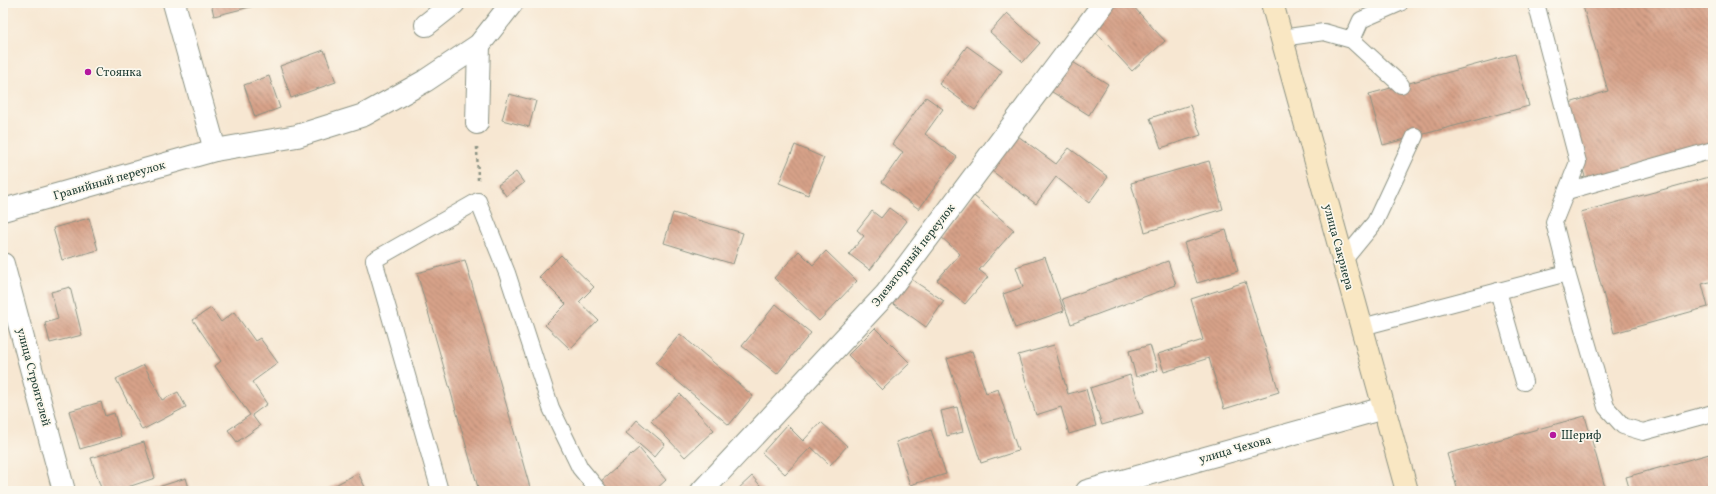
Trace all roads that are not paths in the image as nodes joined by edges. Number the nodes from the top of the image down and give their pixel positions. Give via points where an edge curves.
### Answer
1 (174, 3) edge
2 (454, 3) edge
3 (512, 3) edge
4 (1104, 3) edge
5 (1272, 3) edge
6 (1400, 3) edge
7 (1536, 4) edge
8 (426, 25) dead end
9 (1281, 38) junction
10 (1352, 40) junction
11 (479, 45) junction
12 (1401, 85) dead end
13 (477, 123) road end
14 (1415, 136) dead end
15 (215, 150) junction
16 (1713, 150) edge
17 (1567, 191) junction
18 (3, 210) edge
19 (1343, 261) junction
20 (3, 264) edge
21 (1567, 273) junction
22 (1498, 291) junction
23 (1362, 328) junction
24 (1524, 382) dead end
25 (1384, 408) junction
26 (1713, 413) edge
27 (64, 491) edge
28 (440, 491) edge
29 (599, 491) edge
30 (702, 491) edge
31 (1087, 491) edge
32 (1407, 491) edge

1 - 15 street
2 - 8 street
3 - 11 street, Гравийный переулок
4 - 30 street, Элеваторный переулок via 886,294
5 - 9 street, улица Сакриера
6 - 10 lane via 1361,20
7 - 17 lane via 1578,162
9 - 10 lane via 1324,32
9 - 19 street, улица Сакриера
10 - 12 lane
11 - 13 street
11 - 15 street, Гравийный переулок via 425,81 364,115 297,136
14 - 19 lane via 1375,222
15 - 18 street, Гравийный переулок
16 - 17 lane
17 - 21 lane via 1554,222
19 - 23 street, улица Сакриера
20 - 27 street, улица Строителей
21 - 22 lane
21 - 26 lane via 1606,407 1623,426 1643,432
22 - 23 lane
22 - 24 lane
23 - 25 street, улица Сакриера
25 - 31 street, улица Чехова
25 - 32 street, улица Сакриера
28 - 29 lane via 374,260 478,201 507,273 551,408 580,468

